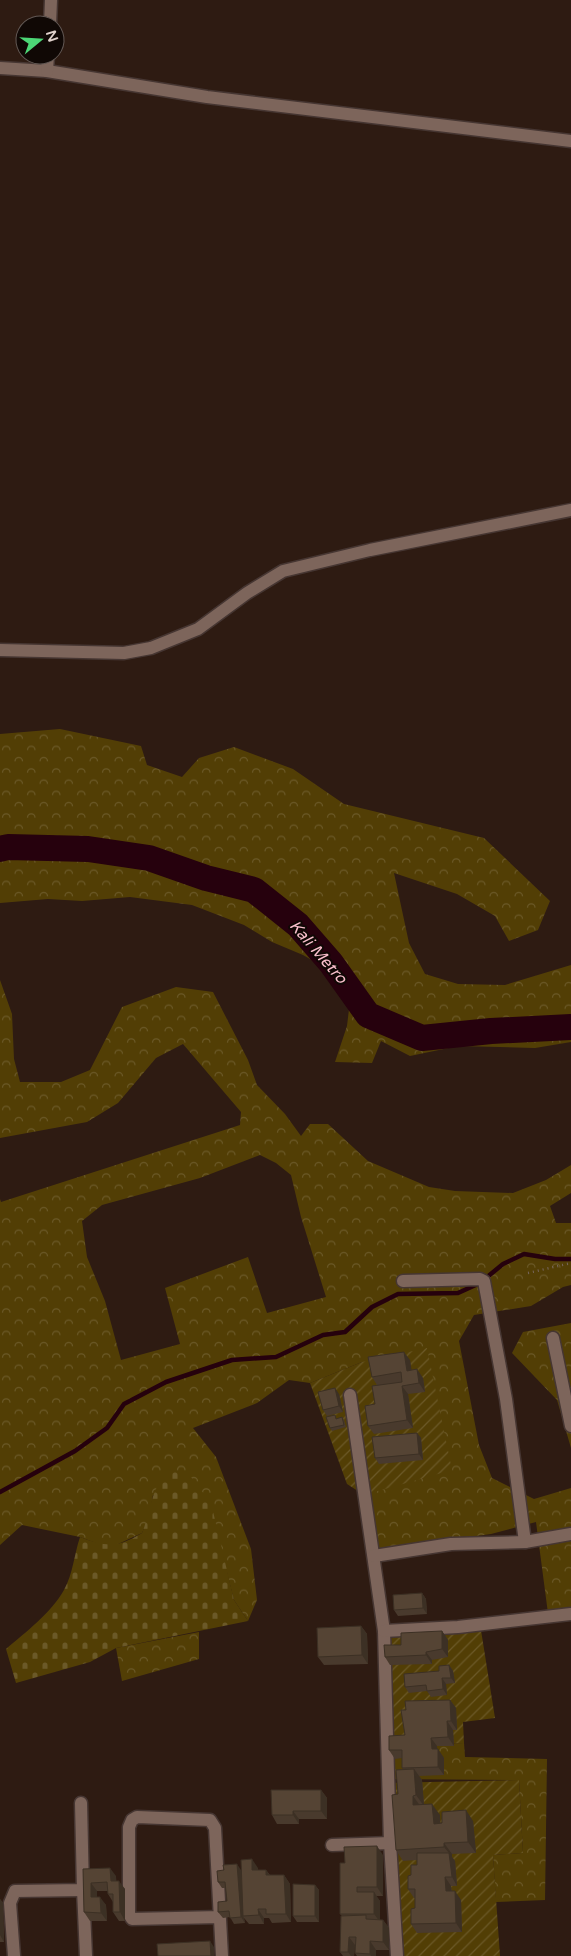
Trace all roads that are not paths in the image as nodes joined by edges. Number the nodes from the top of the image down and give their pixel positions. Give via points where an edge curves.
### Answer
1 (51, 0) edge
2 (50, 15) edge
3 (47, 65) edge
4 (0, 68) edge
5 (47, 72) junction
6 (571, 141) edge
7 (571, 510) edge
8 (0, 650) edge
9 (403, 1281) dead end
10 (553, 1338) dead end
11 (350, 1395) dead end
12 (571, 1426) edge
13 (571, 1534) edge
14 (525, 1542) junction
15 (374, 1556) junction
16 (571, 1614) edge
17 (384, 1631) junction
18 (81, 1803) dead end
19 (390, 1843) junction
20 (332, 1845) dead end
21 (83, 1890) junction
22 (220, 1917) junction
23 (14, 1956) edge
24 (86, 1956) edge
25 (222, 1956) edge
26 (397, 1956) edge

1 - 2 street
3 - 5 street
4 - 5 street
5 - 6 street via 206,96
7 - 8 street via 290,569 265,581 198,629 151,648 124,653
9 - 14 street via 484,1281 506,1399
10 - 12 street
11 - 15 street
13 - 14 street
14 - 15 street via 451,1544
15 - 17 street
16 - 17 street via 458,1627
17 - 19 street
18 - 21 street
19 - 20 street
19 - 26 street
21 - 23 street via 15,1891 10,1904
21 - 24 street
22 - 22 street via 214,1822 137,1817 132,1820 129,1827 129,1914 132,1918
22 - 25 street

